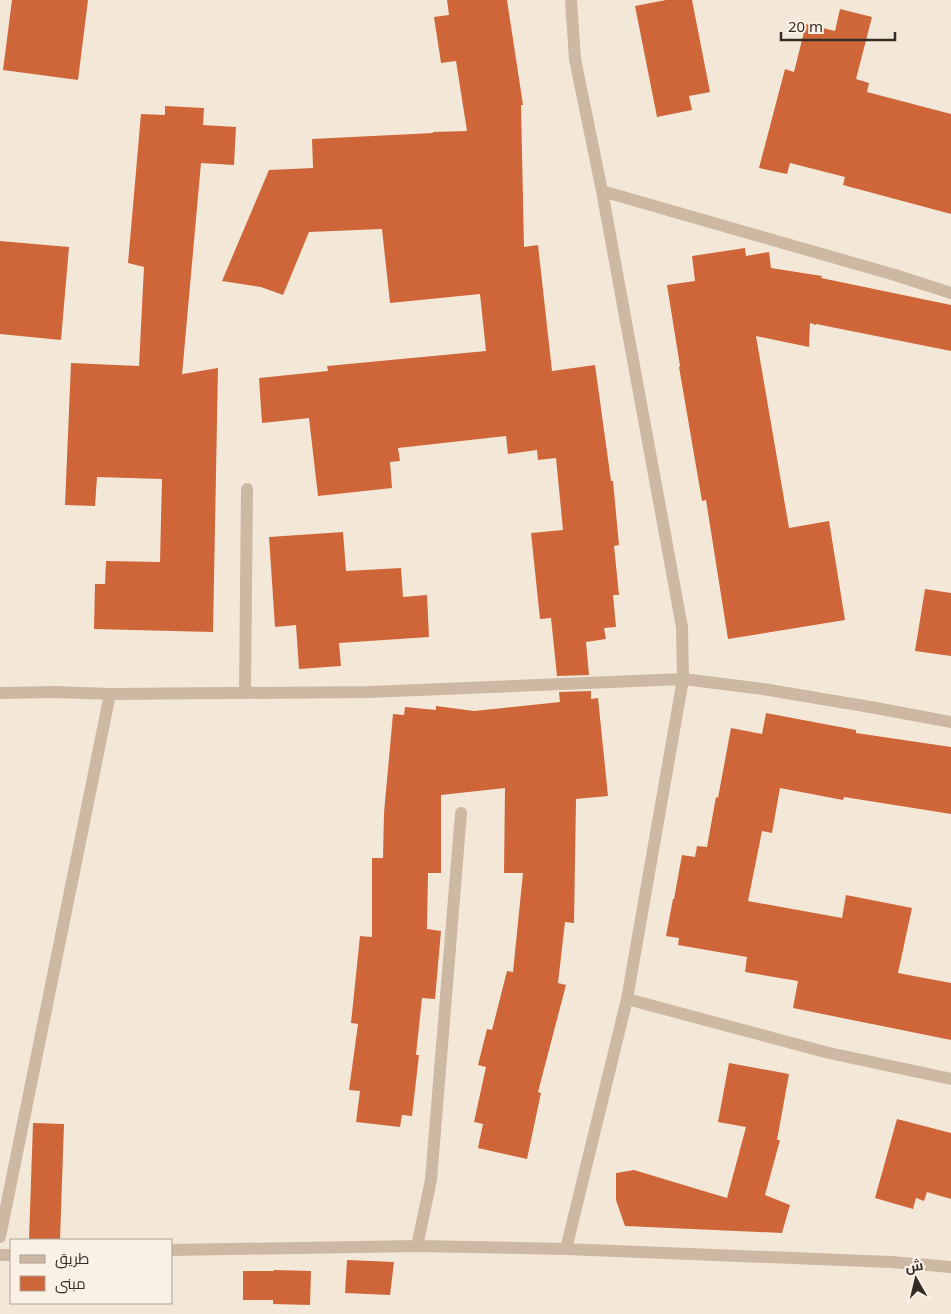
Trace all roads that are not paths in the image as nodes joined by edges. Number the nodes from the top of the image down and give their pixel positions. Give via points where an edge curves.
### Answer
1 (571, 0) edge
2 (602, 191) junction
3 (951, 293) edge
4 (247, 489) dead end
5 (683, 679) junction
6 (0, 693) edge
7 (245, 693) junction
8 (110, 694) junction
9 (951, 722) edge
10 (461, 813) dead end
11 (628, 999) junction
12 (951, 1079) edge
13 (0, 1237) edge
14 (417, 1246) junction
15 (566, 1249) junction
16 (172, 1250) edge
17 (951, 1267) edge

1 - 2 street via 575,59
2 - 3 street
2 - 5 street via 682,627
4 - 7 street
5 - 7 street via 369,692
5 - 9 street
5 - 11 street
6 - 8 street
7 - 8 street
8 - 13 street
10 - 14 street via 431,1180
11 - 12 street via 828,1053
11 - 15 street
14 - 15 street
14 - 16 street
15 - 17 street

